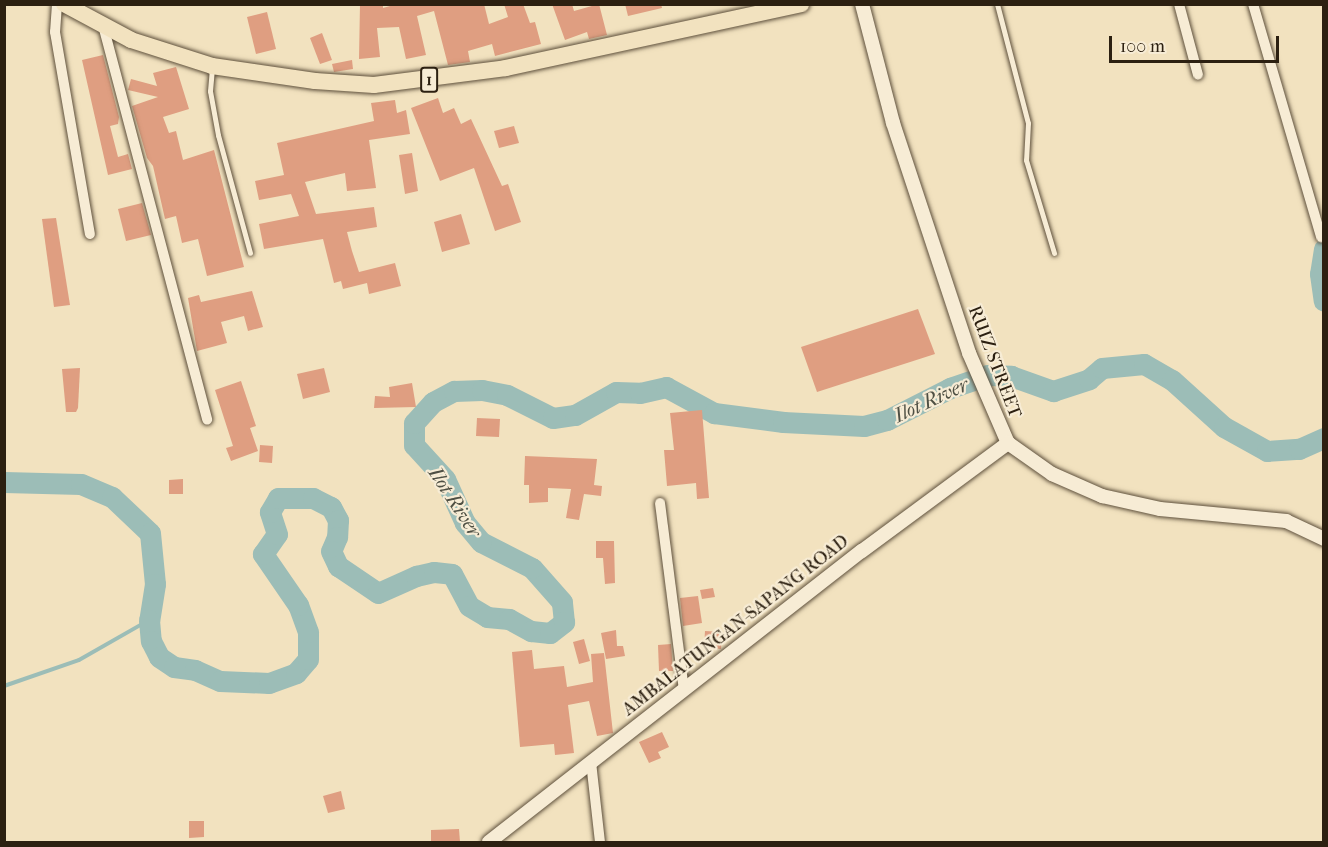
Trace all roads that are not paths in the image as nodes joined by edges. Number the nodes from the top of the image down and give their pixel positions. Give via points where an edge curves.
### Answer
1 (57, 4) edge
2 (64, 4) edge
3 (801, 4) edge
4 (862, 4) edge
5 (997, 4) edge
6 (1179, 4) edge
7 (1253, 4) edge
8 (104, 29) junction
9 (212, 66) junction
10 (1198, 75) dead end
11 (90, 234) dead end
12 (1321, 237) dead end
13 (250, 253) dead end
14 (1054, 253) dead end
15 (207, 420) dead end
16 (1008, 443) junction
17 (660, 503) dead end
18 (1323, 539) edge
19 (684, 690) junction
20 (591, 762) junction
21 (489, 843) edge
22 (600, 843) edge

1 - 11 street via 56,32
2 - 8 main road, 1
3 - 9 main road, 1 via 438,79 374,84 315,81
4 - 16 street, RUIZ STREET via 893,123 969,353
5 - 14 lane via 1028,123 1026,160
6 - 10 street
7 - 12 street
8 - 9 main road, 1
8 - 15 street
9 - 13 lane via 210,91 218,135
16 - 18 street, RUIZ STREET via 1052,474 1102,496 1160,508 1286,521
16 - 19 street, AMBALATUNGAN-SAPANG ROAD
17 - 19 street
19 - 20 street, AMBALATUNGAN-SAPANG ROAD
20 - 21 street, AMBALATUNGAN-SAPANG ROAD
20 - 22 street

